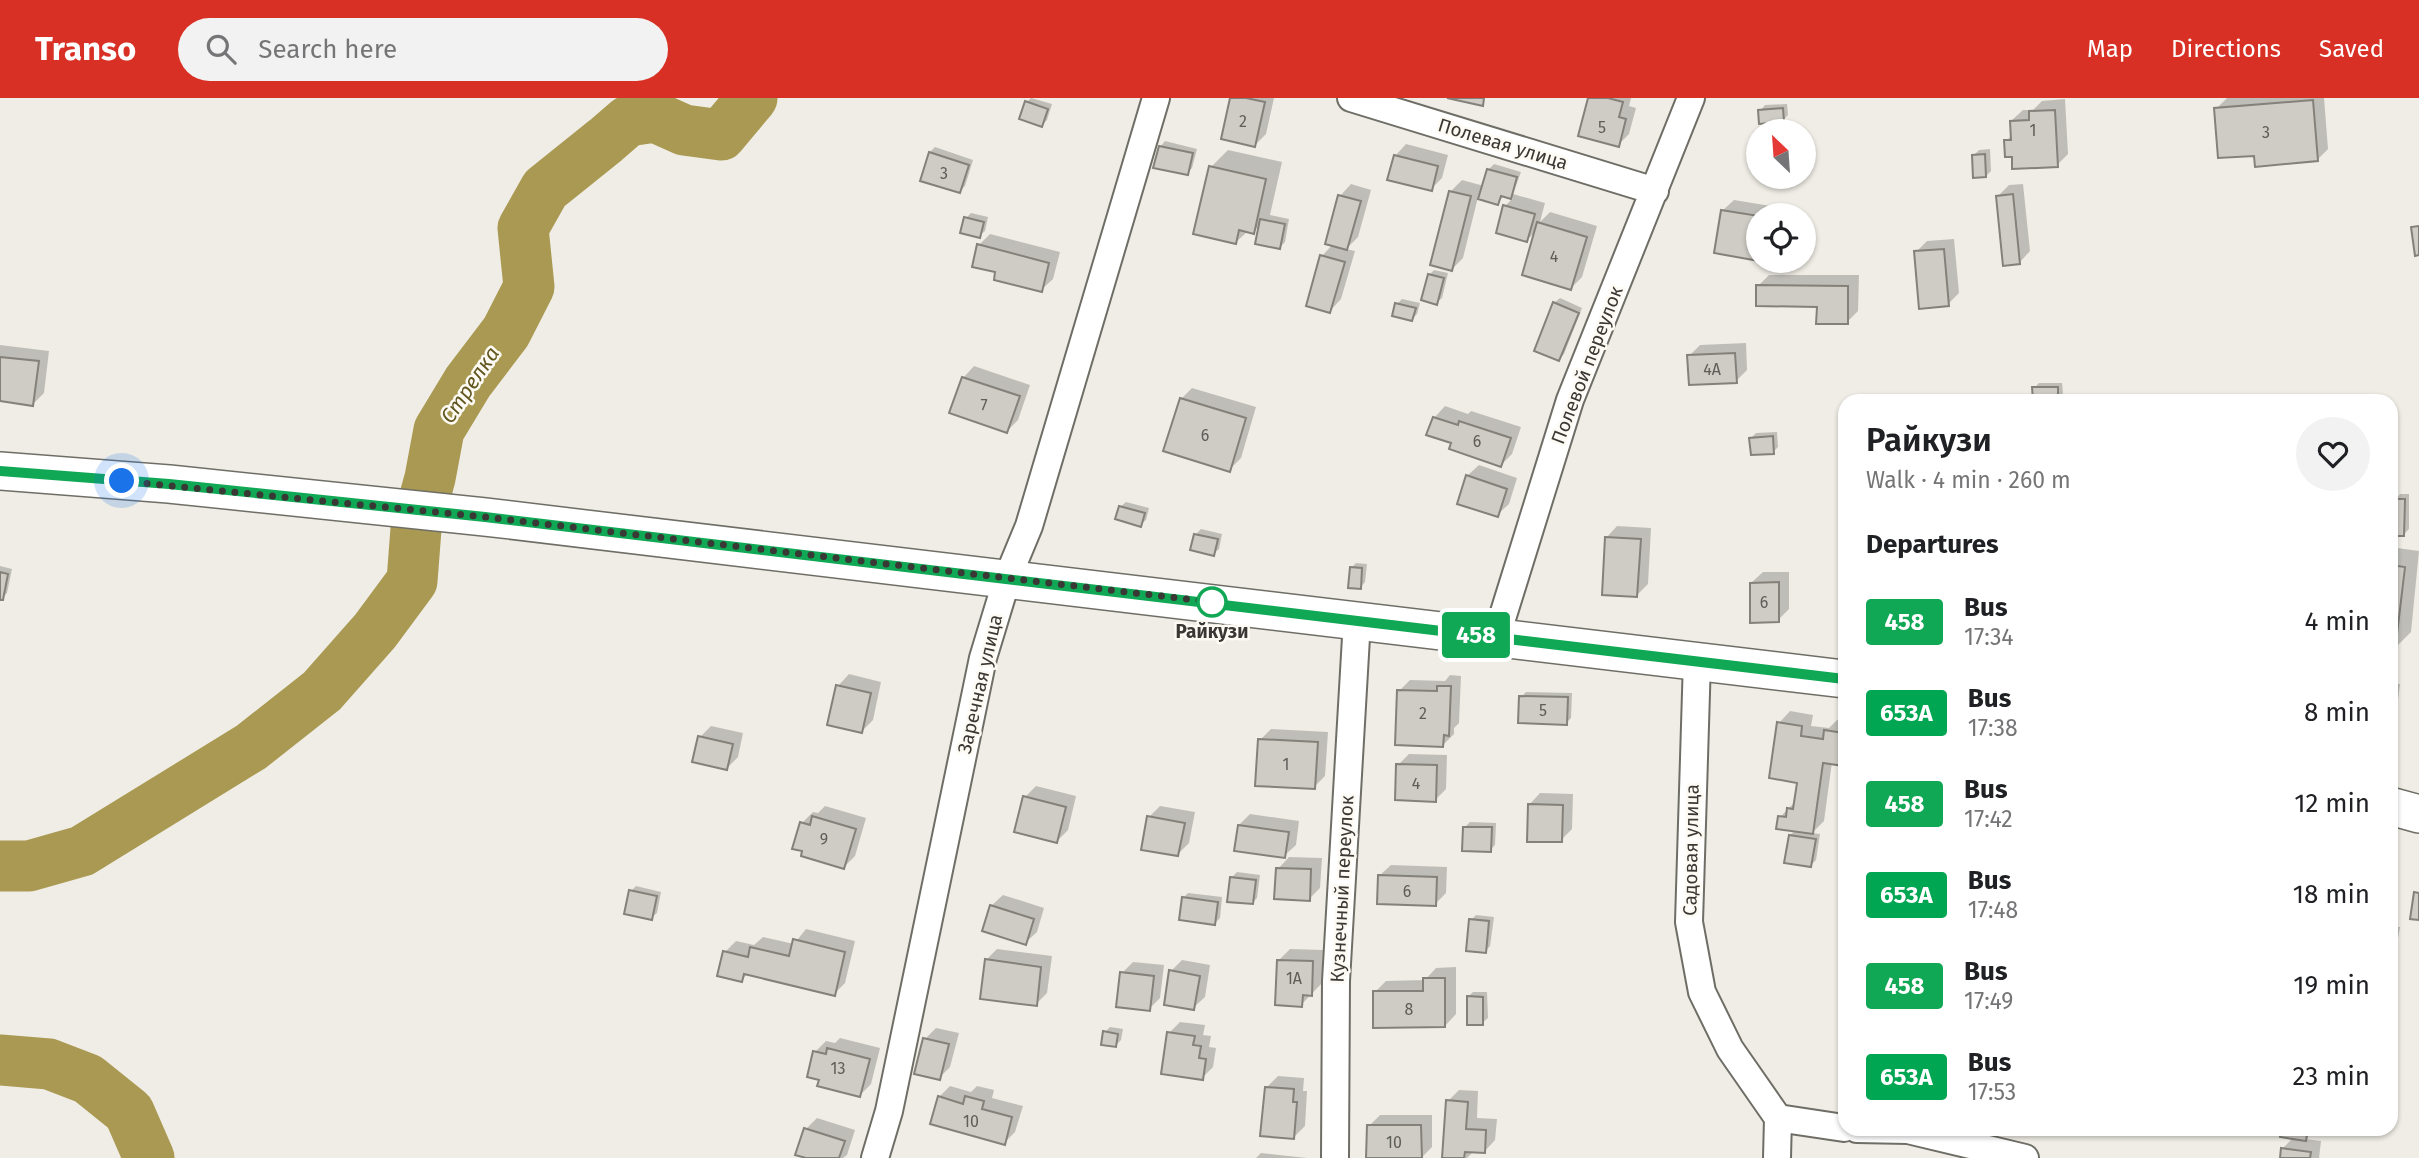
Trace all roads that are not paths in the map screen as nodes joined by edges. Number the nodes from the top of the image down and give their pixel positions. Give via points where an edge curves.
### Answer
1 (1156, 98) edge
2 (1351, 98) edge
3 (1691, 98) edge
4 (1655, 191) junction
5 (0, 471) edge
6 (1007, 579) junction
7 (1357, 620) junction
8 (1496, 638) junction
9 (1697, 660) junction
10 (1838, 678) edge
11 (2398, 808) edge
12 (2419, 814) edge
13 (1778, 1118) junction
14 (1838, 1127) edge
15 (1933, 1136) edge
16 (875, 1158) edge
17 (1335, 1158) edge
18 (1777, 1158) edge
19 (2025, 1158) edge

1 - 6 street, Заречная улица via 1029,526
2 - 4 street, Полевая улица
3 - 4 street, Полевой переулок
4 - 8 street, Полевой переулок via 1570,400
5 - 6 main road via 485,517
6 - 7 main road
6 - 16 street, Заречная улица via 983,658 889,1111
7 - 8 main road
7 - 17 street, Кузнечный переулок via 1336,981
8 - 9 main road
9 - 10 main road
9 - 13 street, Садовая улица via 1689,922 1702,992 1730,1049
11 - 12 main road
13 - 14 street
13 - 18 street
15 - 19 street

